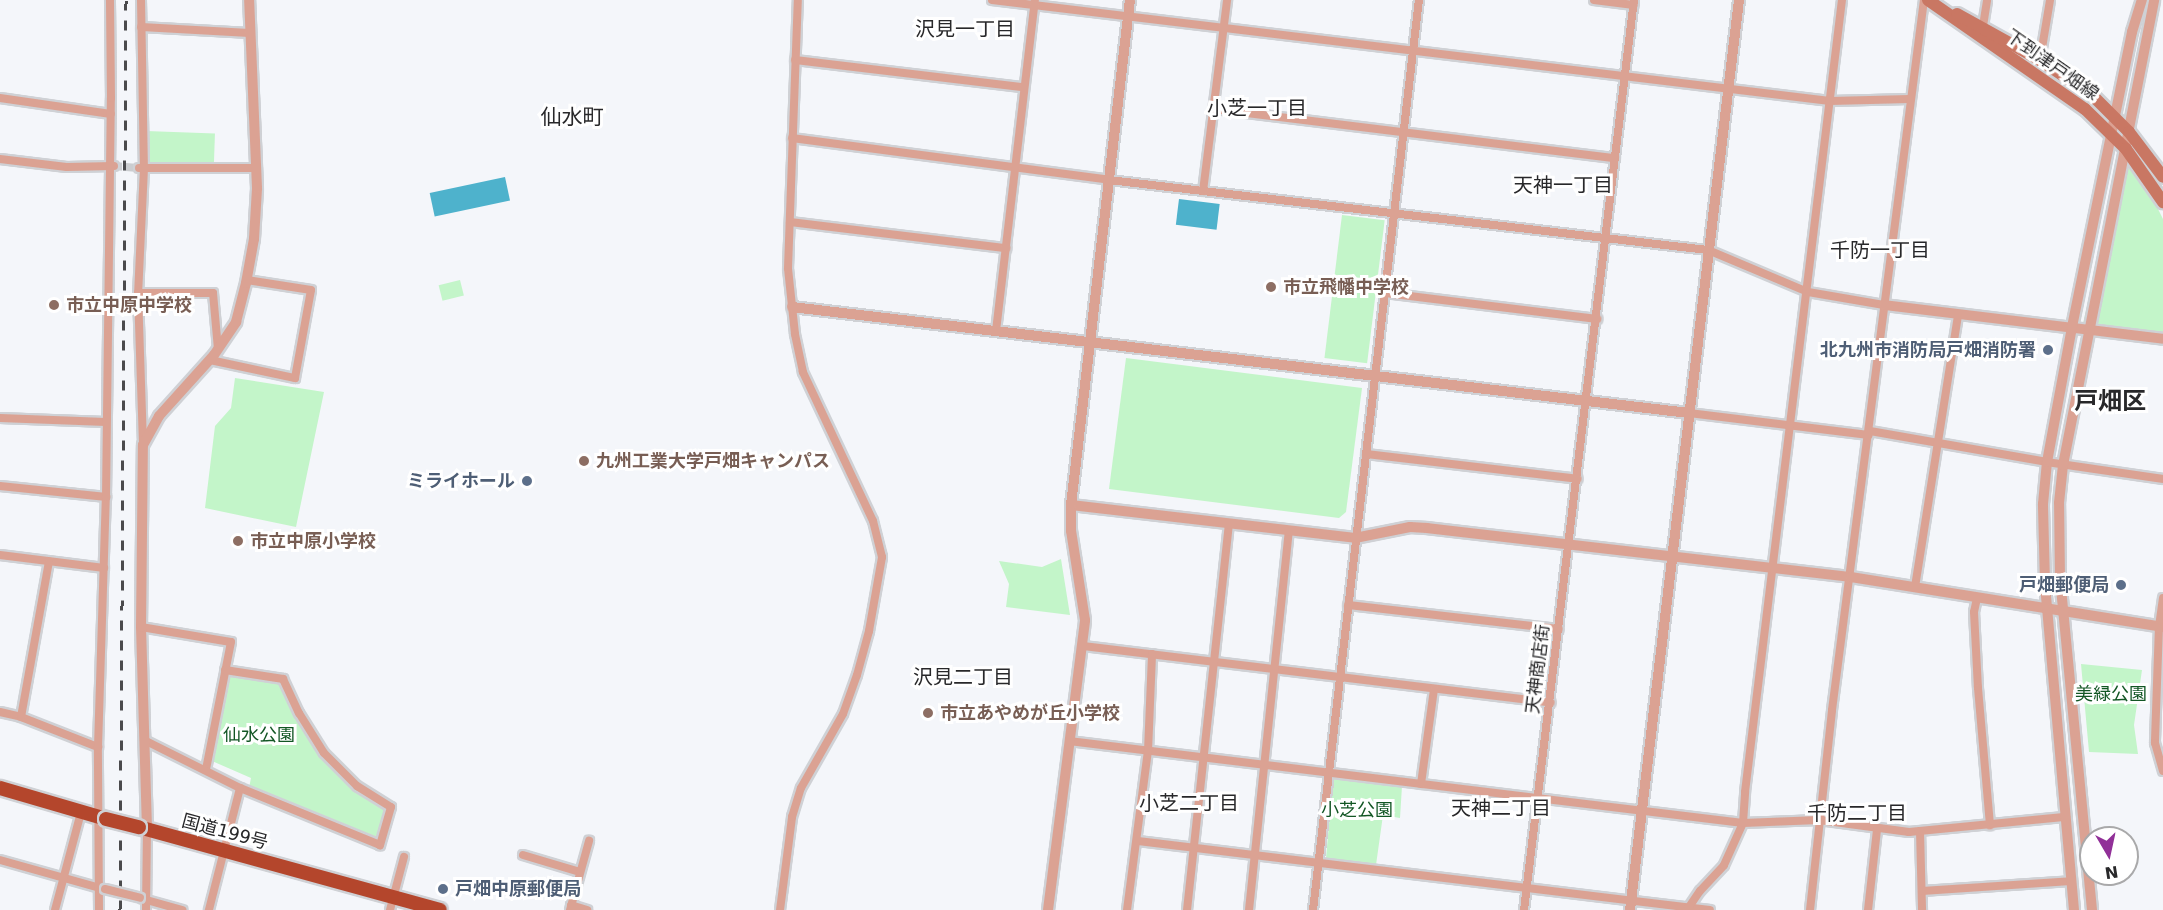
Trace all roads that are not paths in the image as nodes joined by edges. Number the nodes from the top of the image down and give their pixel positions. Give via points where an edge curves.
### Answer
1 (110, 0) edge
2 (141, 0) edge
3 (249, 0) edge
4 (798, 0) edge
5 (992, 0) edge
6 (1130, 0) edge
7 (1227, 0) edge
8 (1419, 0) edge
9 (1594, 0) edge
10 (1739, 0) edge
11 (1842, 0) edge
12 (1927, 0) edge
13 (1987, 0) edge
14 (2050, 0) edge
15 (2142, 0) edge
16 (2154, 0) edge
17 (1634, 2) edge
18 (1035, 3) edge
19 (1128, 16) junction
20 (1224, 26) junction
21 (1983, 26) junction
22 (141, 27) junction
23 (250, 33) junction
24 (1413, 51) junction
25 (795, 60) junction
26 (2040, 60) junction
27 (1625, 76) junction
28 (1023, 87) junction
29 (1729, 88) junction
30 (0, 98) edge
31 (1910, 99) junction
32 (1830, 101) junction
33 (1214, 109) junction
34 (111, 114) junction
35 (2115, 117) junction
36 (1404, 132) junction
37 (2129, 132) junction
38 (2112, 134) junction
39 (792, 138) junction
40 (2126, 149) junction
41 (1616, 158) junction
42 (0, 159) edge
43 (112, 166) junction
44 (1014, 166) junction
45 (141, 168) junction
46 (256, 168) junction
47 (2163, 177) edge
48 (1109, 180) junction
49 (1203, 191) junction
50 (2163, 202) edge
51 (1394, 213) junction
52 (790, 222) junction
53 (1606, 237) junction
54 (1006, 248) junction
55 (1708, 250) junction
56 (247, 280) junction
57 (138, 292) junction
58 (1808, 292) junction
59 (1385, 294) junction
60 (1884, 305) junction
61 (792, 307) junction
62 (1958, 314) junction
63 (1596, 319) junction
64 (2072, 327) junction
65 (2089, 330) junction
66 (996, 331) junction
67 (2163, 339) edge
68 (1090, 342) junction
69 (218, 349) junction
70 (210, 360) junction
71 (1376, 376) junction
72 (1587, 401) junction
73 (1689, 413) junction
74 (0, 418) edge
75 (106, 422) junction
76 (1790, 426) junction
77 (1869, 433) junction
78 (1937, 443) junction
79 (143, 445) junction
80 (1366, 454) junction
81 (2047, 462) junction
82 (2063, 465) junction
83 (1578, 479) junction
84 (2163, 479) edge
85 (0, 486) edge
86 (106, 497) junction
87 (1071, 505) junction
88 (1229, 523) junction
89 (1289, 530) junction
90 (1355, 538) junction
91 (1570, 544) junction
92 (0, 555) edge
93 (1671, 556) junction
94 (49, 561) junction
95 (104, 568) junction
96 (1774, 568) junction
97 (1851, 577) junction
98 (1915, 587) junction
99 (1977, 598) junction
100 (2163, 598) edge
101 (1348, 605) junction
102 (2048, 609) junction
103 (2064, 611) junction
104 (2161, 626) edge
105 (141, 627) junction
106 (1559, 629) junction
107 (1083, 646) junction
108 (1152, 654) junction
109 (1213, 662) junction
110 (225, 670) junction
111 (1275, 670) junction
112 (1339, 678) junction
113 (1434, 689) junction
114 (1551, 703) junction
115 (0, 712) edge
116 (2159, 712) edge
117 (21, 717) junction
118 (144, 740) junction
119 (1069, 741) junction
120 (98, 747) junction
121 (1148, 752) junction
122 (1202, 758) junction
123 (1264, 766) junction
124 (206, 770) junction
125 (2163, 771) edge
126 (1328, 773) junction
127 (1421, 784) junction
128 (0, 788) edge
129 (240, 788) junction
130 (1539, 799) junction
131 (1642, 811) junction
132 (81, 812) junction
133 (2066, 817) junction
134 (103, 818) junction
135 (1819, 820) junction
136 (1743, 823) junction
137 (1990, 825) junction
138 (143, 828) junction
139 (1877, 830) junction
140 (1920, 831) junction
141 (589, 841) dead end
142 (1138, 841) junction
143 (1192, 848) junction
144 (225, 851) junction
145 (523, 855) dead end
146 (1254, 855) junction
147 (404, 857) dead end
148 (0, 860) edge
149 (1317, 864) junction
150 (580, 872) junction
151 (63, 878) junction
152 (2071, 881) junction
153 (1528, 886) junction
154 (102, 888) junction
155 (1922, 891) junction
156 (143, 899) junction
157 (391, 903) edge
158 (1631, 904) edge
159 (571, 908) edge
160 (1688, 909) edge
161 (55, 910) edge
162 (99, 910) edge
163 (146, 910) edge
164 (182, 910) edge
165 (209, 910) edge
166 (440, 910) edge
167 (587, 910) edge
168 (780, 910) edge
169 (1048, 910) edge
170 (1127, 910) edge
171 (1187, 910) edge
172 (1249, 910) edge
173 (1313, 910) edge
174 (1524, 910) edge
175 (1710, 910) edge
176 (1810, 910) edge
177 (1868, 910) edge
178 (1922, 910) edge
179 (2074, 910) edge
180 (2092, 910) edge

1 - 34 street
2 - 22 street
3 - 23 street
4 - 25 street
5 - 18 street
6 - 19 street
7 - 20 street
8 - 24 street
9 - 17 street
10 - 29 street
11 - 32 street
12 - 21 main road, 下到津戸畑線
12 - 31 street
12 - 38 main road, 下到津戸畑線 via 2061,89
13 - 21 street
14 - 26 street
15 - 35 street
16 - 37 street
17 - 27 street, 天神商店街
18 - 19 street
18 - 28 street
19 - 20 street
19 - 48 street
20 - 24 street
20 - 33 street
21 - 26 main road, 下到津戸畑線
22 - 23 street
22 - 45 street
23 - 46 street
24 - 27 street
24 - 36 street
25 - 28 street
25 - 39 street
26 - 35 main road, 下到津戸畑線 via 2092,95
27 - 29 street
27 - 41 street, 天神商店街
28 - 44 street
29 - 32 street
29 - 55 street
30 - 34 street
31 - 32 street
31 - 60 street
32 - 58 street
33 - 36 street
33 - 49 street
34 - 43 street
35 - 37 main road, 下到津戸畑線
35 - 38 street
36 - 41 street
36 - 51 street
37 - 40 street
37 - 47 main road, 下到津戸畑線
38 - 40 main road, 下到津戸畑線
38 - 64 street
39 - 44 street
39 - 52 street
40 - 50 main road, 下到津戸畑線
40 - 65 street
41 - 53 street, 天神商店街
42 - 43 street via 67,167
43 - 75 street
44 - 48 street
44 - 54 street
45 - 46 street
45 - 57 street
46 - 56 street via 254,239
48 - 49 street
48 - 68 street
49 - 51 street
51 - 53 street
51 - 59 street
52 - 54 street
52 - 61 street via 788,268
53 - 55 street
53 - 63 street, 天神商店街
54 - 66 street
55 - 58 street
55 - 73 street
56 - 69 street via 236,322
56 - 70 street via 311,290 295,378
57 - 69 street via 213,293
57 - 79 street
58 - 60 street
58 - 76 street
59 - 63 street
59 - 71 street
60 - 62 street
60 - 77 street
61 - 66 street
61 - 168 street via 803,372 877,532 881,551 857,675 843,714 801,788 792,817
62 - 64 street
62 - 78 street
63 - 72 street, 天神商店街
64 - 65 street
64 - 81 street
65 - 67 street
65 - 82 street
66 - 68 street
68 - 71 street
68 - 87 street
69 - 70 street
70 - 79 street via 159,416
71 - 72 street
71 - 80 street
72 - 73 street
72 - 83 street, 天神商店街
73 - 76 street
73 - 93 street
74 - 75 street
75 - 86 street
76 - 77 street
76 - 96 street
77 - 78 street
77 - 97 street
78 - 81 street
78 - 98 street
79 - 105 street
80 - 83 street
80 - 90 street
81 - 82 street
81 - 102 street via 2043,547
82 - 84 street
82 - 103 street via 2059,546
83 - 91 street, 天神商店街
85 - 86 street
86 - 95 street
87 - 88 street
87 - 107 street via 1071,531 1084,601
88 - 89 street
88 - 109 street
89 - 90 street
89 - 111 street
90 - 91 street via 1410,527
90 - 101 street
91 - 93 street
91 - 106 street, 天神商店街
92 - 94 street
93 - 96 street
93 - 131 street
94 - 95 street
94 - 117 street
95 - 120 street
96 - 97 street
96 - 136 street
97 - 98 street
97 - 135 street
98 - 99 street
99 - 102 street
99 - 137 street via 1974,612 1978,688
100 - 104 street
101 - 106 street
101 - 112 street
102 - 103 street
102 - 133 street
103 - 104 street
103 - 180 street
104 - 116 street
105 - 110 street via 231,642
105 - 118 street
106 - 114 street, 天神商店街
107 - 108 street
107 - 119 street
108 - 109 street
108 - 121 street
109 - 111 street
109 - 122 street
110 - 124 street
110 - 129 street via 283,679 324,753 357,786 392,807 380,845
111 - 112 street
111 - 123 street
112 - 113 street
112 - 126 street
113 - 114 street
113 - 127 street
114 - 130 street, 天神商店街
115 - 117 street
116 - 125 street via 2155,743
117 - 120 street
118 - 124 street
118 - 138 street
119 - 121 street
119 - 169 street
120 - 134 street
121 - 122 street
121 - 142 street
122 - 123 street
122 - 143 street
123 - 126 street
123 - 146 street
124 - 129 street
126 - 127 street
126 - 149 street
127 - 130 street
128 - 132 highway, 国道199号
129 - 144 street
130 - 131 street
130 - 153 street, 天神商店街
131 - 136 street
131 - 158 street
132 - 134 highway, 国道199号
132 - 151 street
133 - 137 street
133 - 152 street
134 - 138 highway, 国道199号, bridge
134 - 154 street
135 - 136 street
135 - 139 street
135 - 176 street
136 - 160 street via 1724,865
137 - 140 street
138 - 144 highway, 国道199号
138 - 156 street
139 - 140 street
139 - 177 street
140 - 155 street
141 - 150 street
142 - 143 street
142 - 170 street
143 - 146 street
143 - 171 street
144 - 157 highway, 国道199号
144 - 165 street
145 - 150 street
146 - 149 street
146 - 172 street
147 - 157 street
148 - 151 street
149 - 153 street
149 - 173 street
150 - 159 street
151 - 154 street
151 - 161 street
152 - 155 street
152 - 179 street
153 - 158 street
153 - 174 street, 天神商店街
154 - 156 street, bridge
154 - 162 street
155 - 178 street
156 - 163 street
156 - 164 street
157 - 166 highway, 国道199号
158 - 160 street
159 - 167 street
160 - 175 street

